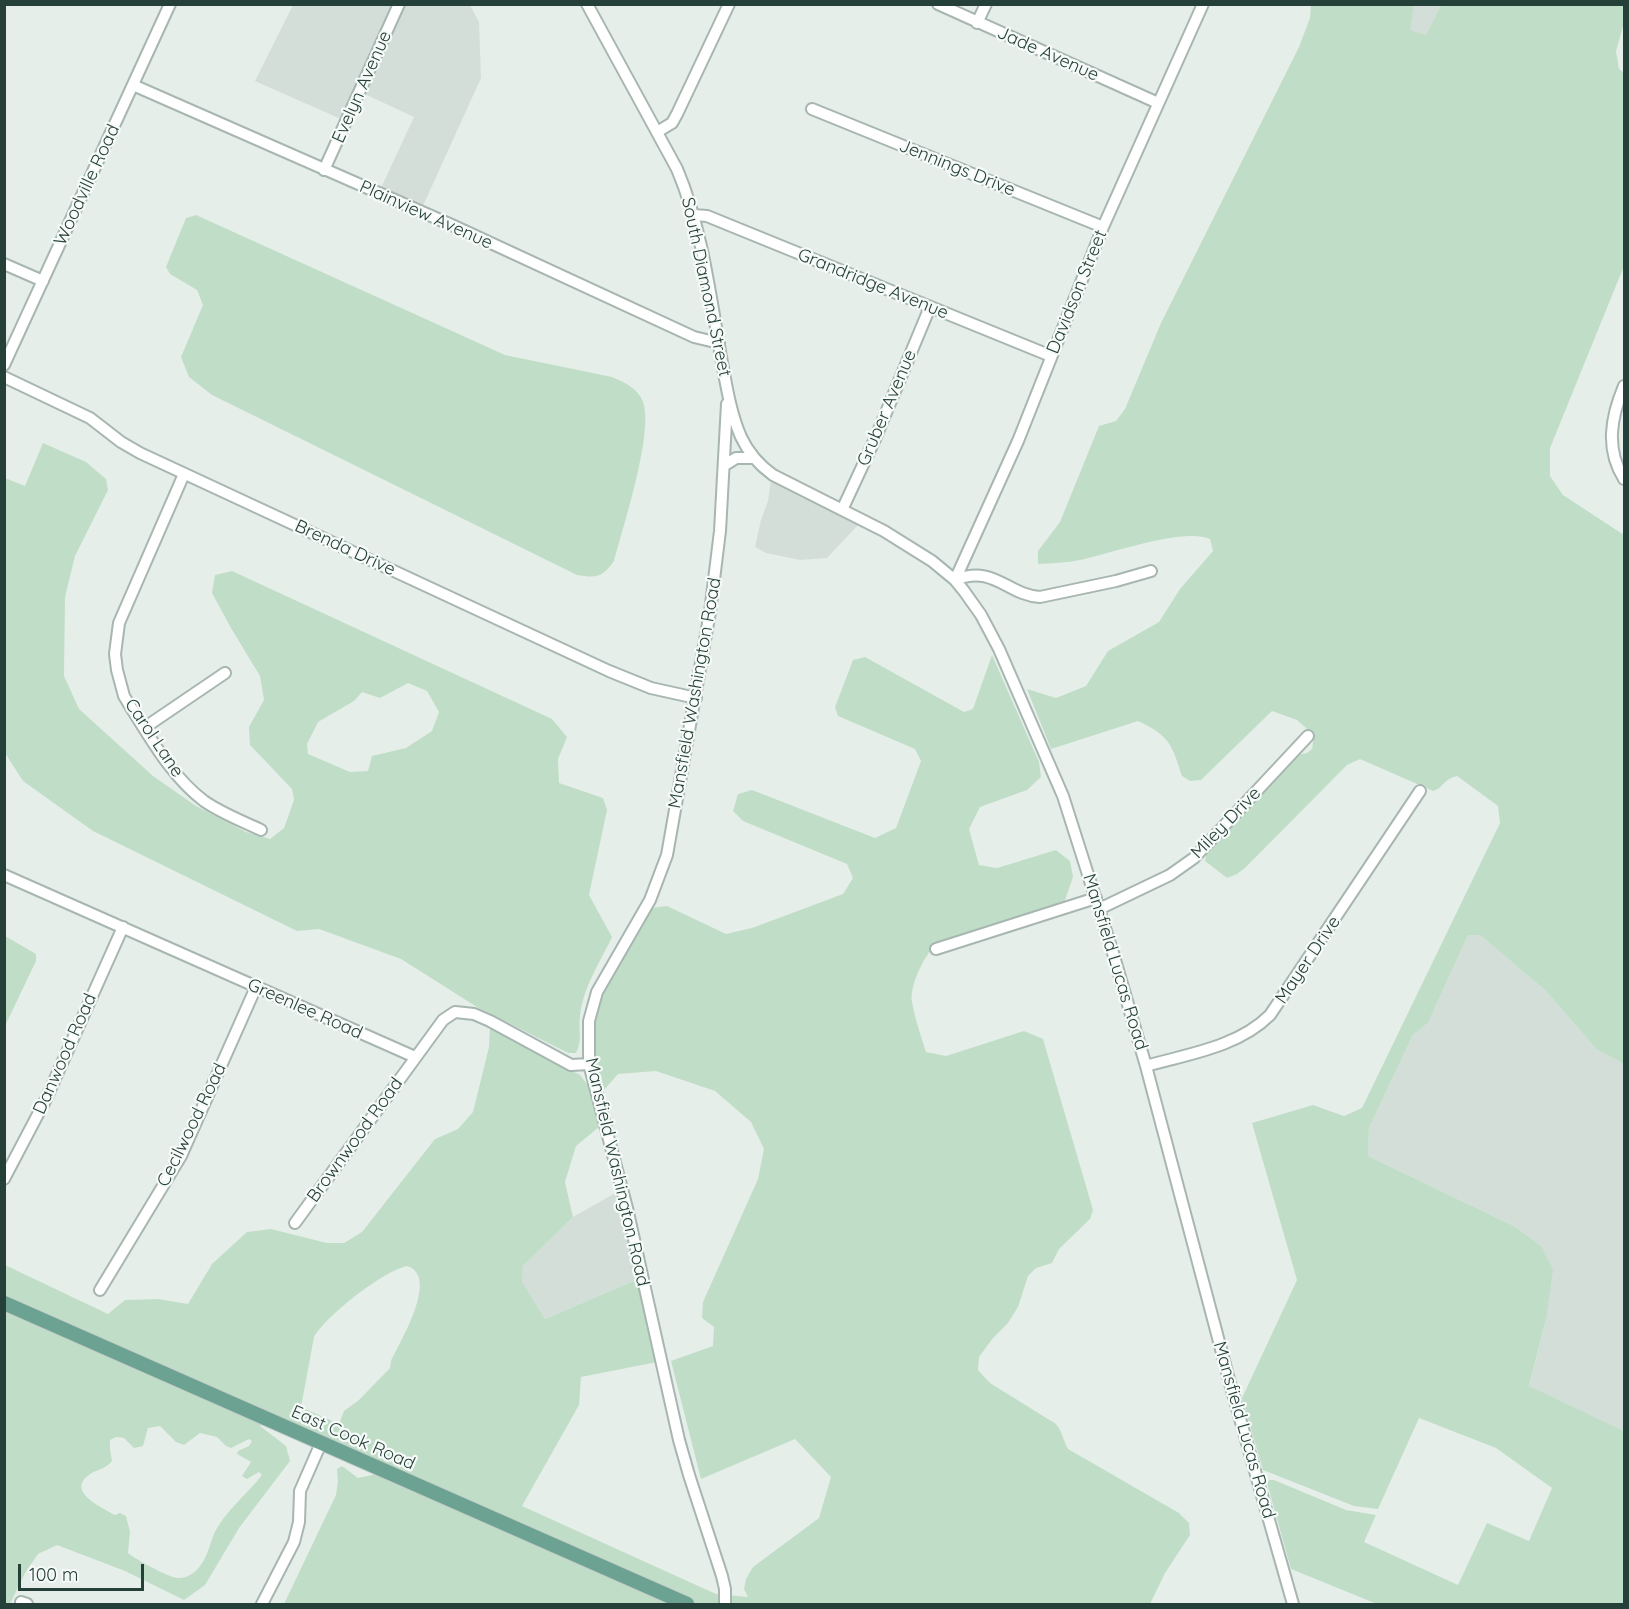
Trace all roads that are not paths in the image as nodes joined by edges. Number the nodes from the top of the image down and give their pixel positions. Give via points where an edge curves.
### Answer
1 (170, 4) edge
2 (399, 4) edge
3 (587, 4) edge
4 (729, 4) edge
5 (938, 4) edge
6 (986, 4) edge
7 (1203, 4) edge
8 (977, 22) junction
9 (133, 85) junction
10 (1158, 102) junction
11 (812, 109) dead end
12 (657, 132) junction
13 (324, 170) junction
14 (694, 215) junction
15 (1103, 227) junction
16 (4, 264) edge
17 (43, 281) junction
18 (930, 306) junction
19 (719, 343) junction
20 (1051, 356) junction
21 (4, 365) edge
22 (4, 377) edge
23 (1624, 386) edge
24 (728, 392) junction
25 (746, 446) joint
26 (754, 458) junction
27 (725, 465) junction
28 (184, 474) junction
29 (1624, 479) edge
30 (842, 510) junction
31 (1151, 571) dead end
32 (955, 580) junction
33 (225, 673) dead end
34 (696, 698) junction
35 (144, 728) junction
36 (1308, 736) dead end
37 (1419, 791) dead end
38 (261, 830) dead end
39 (4, 875) edge
40 (1098, 904) junction
41 (123, 927) junction
42 (936, 949) dead end
43 (256, 987) junction
44 (415, 1058) junction
45 (589, 1064) junction
46 (1146, 1066) junction
47 (4, 1179) edge
48 (295, 1223) dead end
49 (100, 1290) dead end
50 (4, 1303) edge
51 (321, 1443) junction
52 (262, 1605) edge
53 (687, 1605) edge
54 (725, 1605) edge
55 (1293, 1605) edge

1 - 9 street, Woodville Road
2 - 13 street, Evelyn Avenue
3 - 12 street, South Diamond Street
4 - 12 street via 672,123
5 - 8 street, Jade Avenue
6 - 8 street
7 - 10 street, Davidson Street
8 - 10 street, Jade Avenue
9 - 13 street, Plainview Avenue
9 - 17 street, Woodville Road
10 - 15 street, Davidson Street
11 - 15 street, Jennings Drive
12 - 14 street, South Diamond Street
13 - 19 street, Plainview Avenue via 694,337
14 - 18 street, Grandridge Avenue via 707,216
14 - 19 street, South Diamond Street
15 - 20 street, Davidson Street
16 - 17 street
17 - 21 street, Woodville Road
18 - 20 street, Grandridge Avenue
18 - 30 street, Gruber Avenue
19 - 24 street, South Diamond Street
20 - 32 street, Davidson Street via 1018,441
22 - 28 street, Brenda Drive via 81,413 121,442
23 - 29 street via 1611,433 1612,451
24 - 25 street, South Diamond Street
24 - 27 street, Mansfield Washington Road
25 - 26 street, Mansfield Lucas Road
26 - 27 street via 736,458
26 - 30 street, Mansfield Lucas Road via 783,481
27 - 34 street, Mansfield Washington Road via 715,575
28 - 34 street, Brenda Drive via 609,671 651,688
28 - 35 street, Carol Lane via 124,608 116,639 120,684
30 - 32 street, Mansfield Lucas Road via 904,542
31 - 32 street via 1040,597 989,577
32 - 40 street, Mansfield Lucas Road via 988,627 1019,693 1063,796
33 - 35 street
34 - 45 street, Mansfield Washington Road via 663,869 650,900 592,1003
35 - 38 street, Carol Lane via 177,776 196,794 216,809
36 - 40 street, Miley Drive via 1194,858 1170,874
37 - 46 street, Mayer Drive via 1266,1019 1234,1040
39 - 41 street, Greenlee Road
40 - 42 street, Miley Drive
40 - 46 street, Mansfield Lucas Road
41 - 43 street, Greenlee Road
41 - 47 street, Danwood Road via 46,1099
43 - 44 street, Greenlee Road
43 - 49 street, Cecilwood Road via 181,1156
44 - 45 street via 443,1020 455,1012 481,1016 571,1065
44 - 48 street, Brownwood Road
45 - 54 street, Mansfield Washington Road via 627,1208 679,1440 722,1576
46 - 55 street, Mansfield Lucas Road
50 - 51 main road, East Cook Road
51 - 52 street via 300,1491 294,1542
51 - 53 main road, East Cook Road

